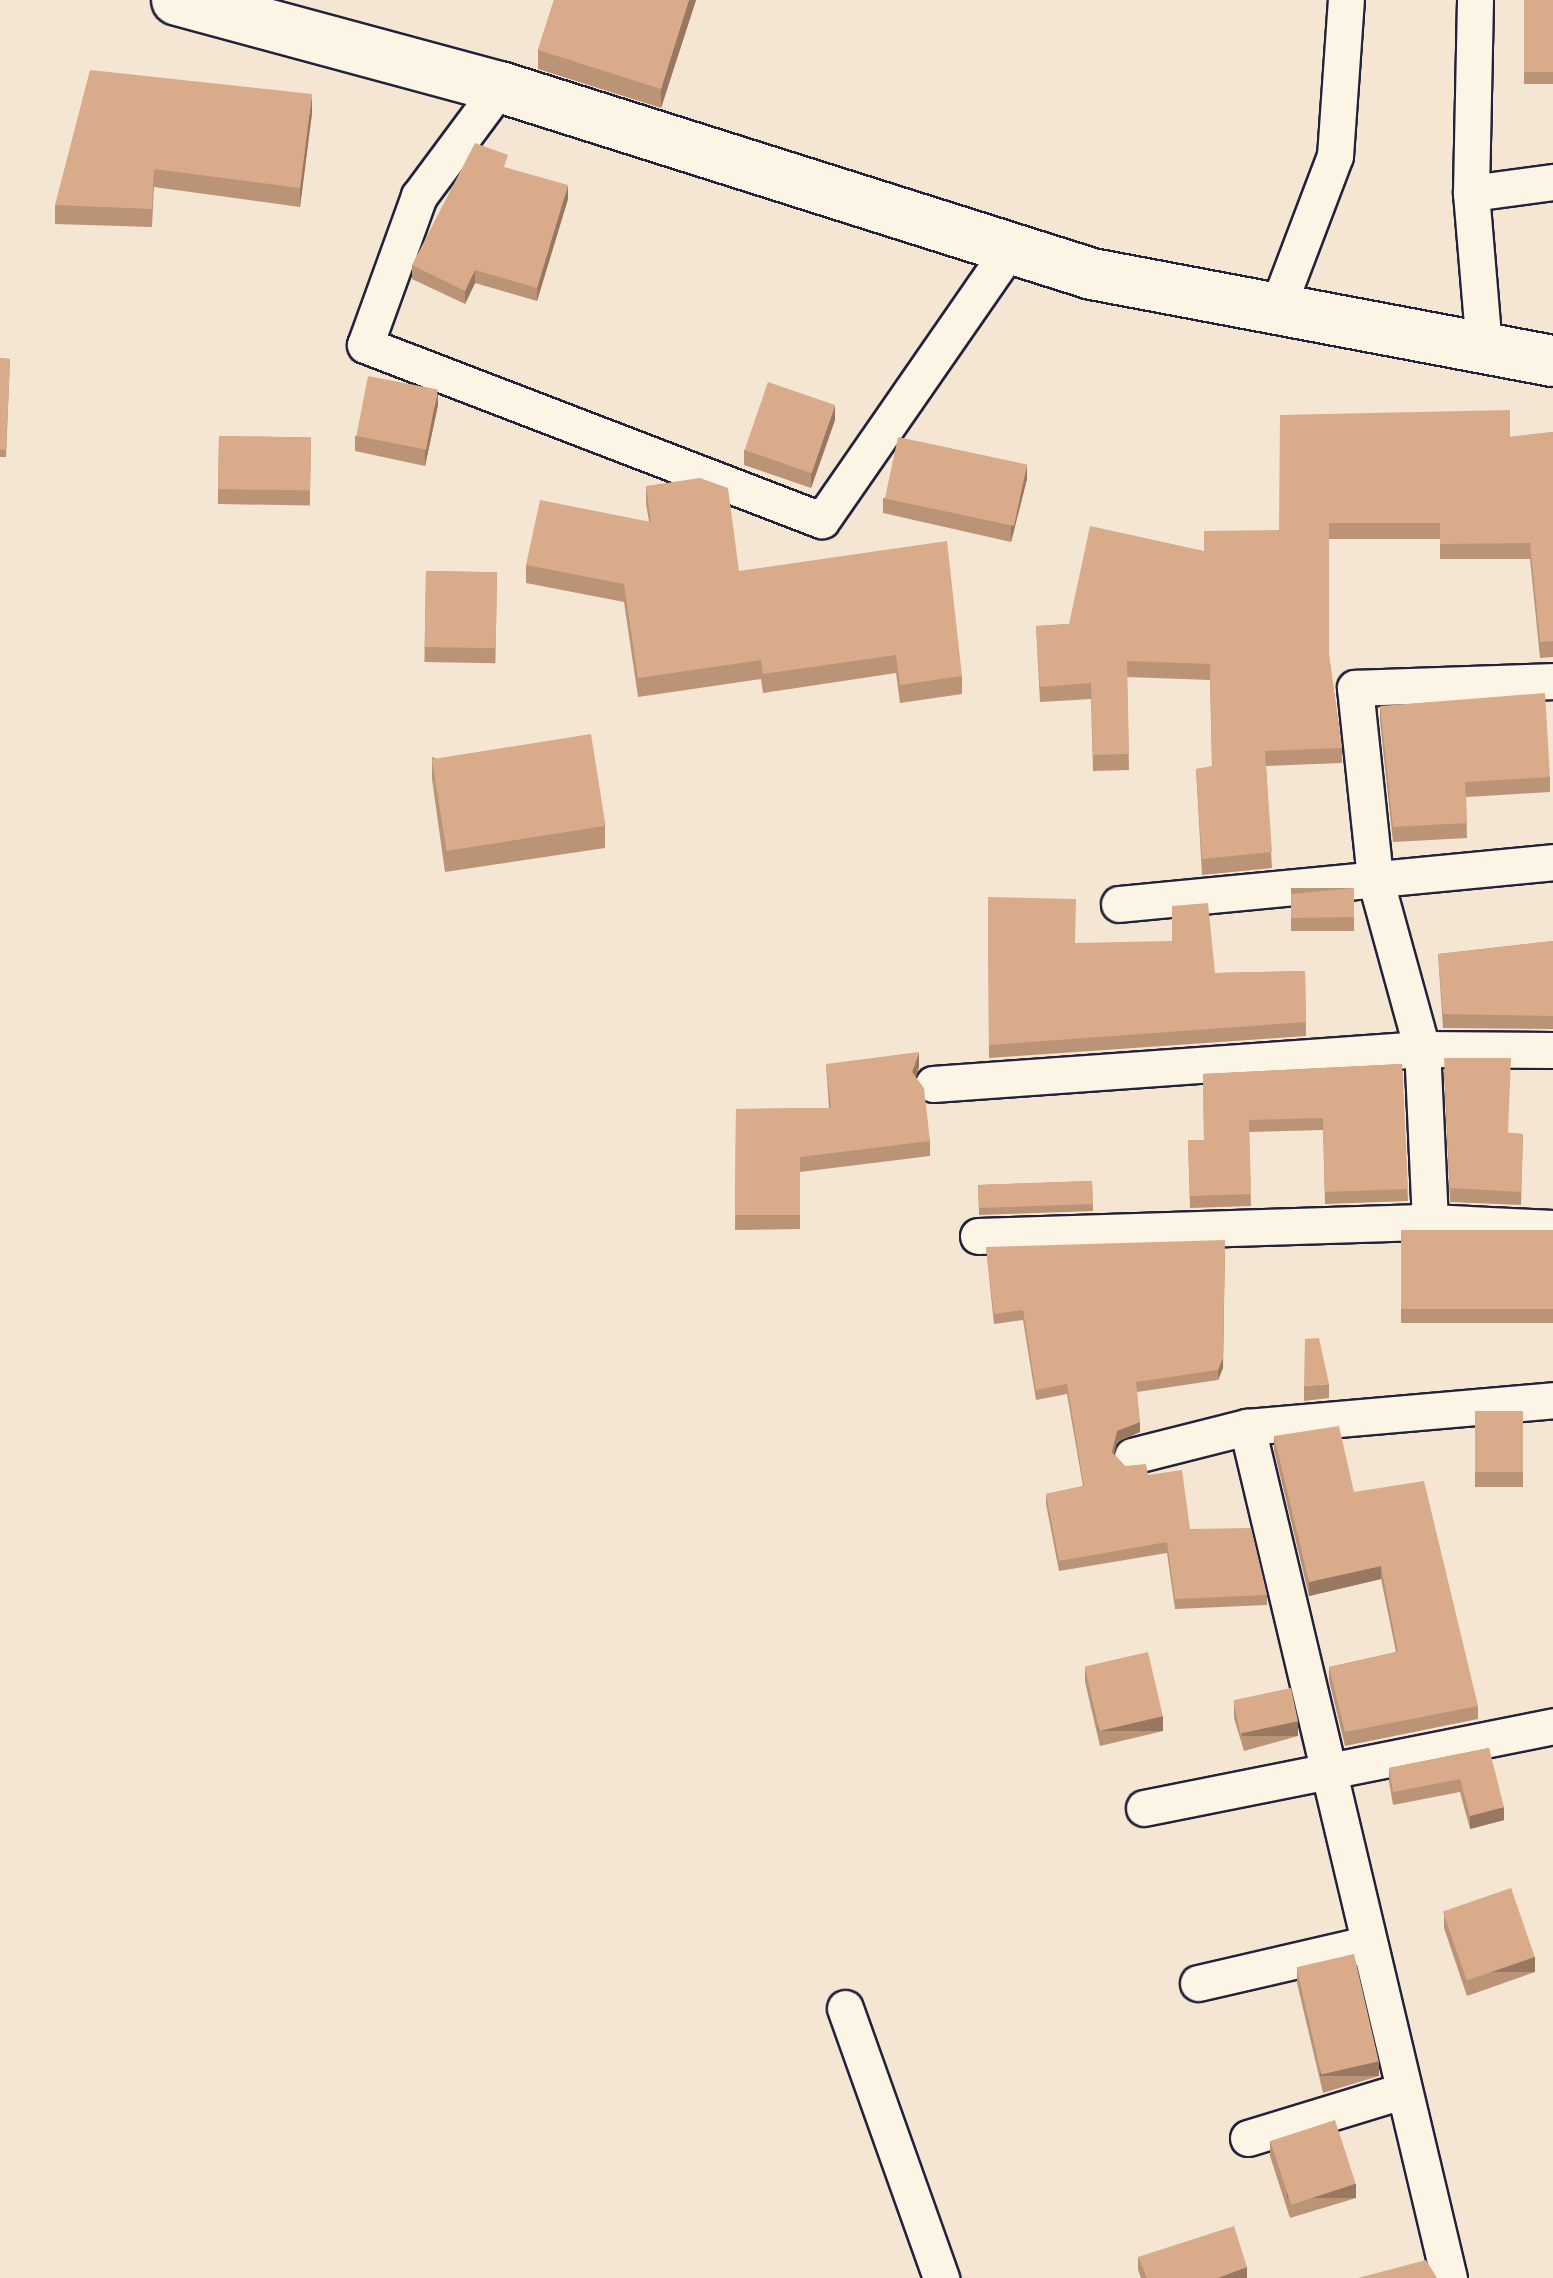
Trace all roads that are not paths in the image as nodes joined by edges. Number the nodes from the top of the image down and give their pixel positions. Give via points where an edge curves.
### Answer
1 (1346, 0) edge
2 (1475, 0) edge
3 (209, 5) edge
4 (500, 87) junction
5 (1553, 182) edge
6 (1471, 193) junction
7 (1009, 250) junction
8 (1276, 311) junction
9 (1484, 347) junction
10 (1553, 361) edge
11 (1553, 680) edge
12 (1553, 862) edge
13 (1375, 878) junction
14 (1119, 904) dead end
15 (1422, 1049) junction
16 (1553, 1050) edge
17 (934, 1084) dead end
18 (1430, 1222) junction
19 (1553, 1228) edge
20 (978, 1236) dead end
21 (1553, 1400) edge
22 (1246, 1427) junction
23 (1132, 1456) dead end
24 (1553, 1726) edge
25 (1328, 1776) junction
26 (1144, 1808) dead end
27 (1367, 1944) junction
28 (1198, 1982) dead end
29 (845, 2008) dead end
30 (1402, 2091) junction
31 (1248, 2138) dead end
32 (942, 2278) edge
33 (1449, 2278) edge

1 - 8 street via 1335,156
2 - 6 street
3 - 4 main road
4 - 7 main road
4 - 7 street via 420,196 365,345 822,520
5 - 6 street
6 - 9 street
7 - 8 main road
8 - 9 main road
9 - 10 main road
11 - 13 street via 1355,688
12 - 13 street
13 - 14 street
13 - 15 street
15 - 16 street
15 - 17 street
15 - 18 street
18 - 19 street
18 - 20 street
21 - 22 street
22 - 23 street
22 - 25 street
24 - 25 street
25 - 26 street
25 - 27 street
27 - 28 street
27 - 30 street
29 - 32 street
30 - 31 street
30 - 33 street

